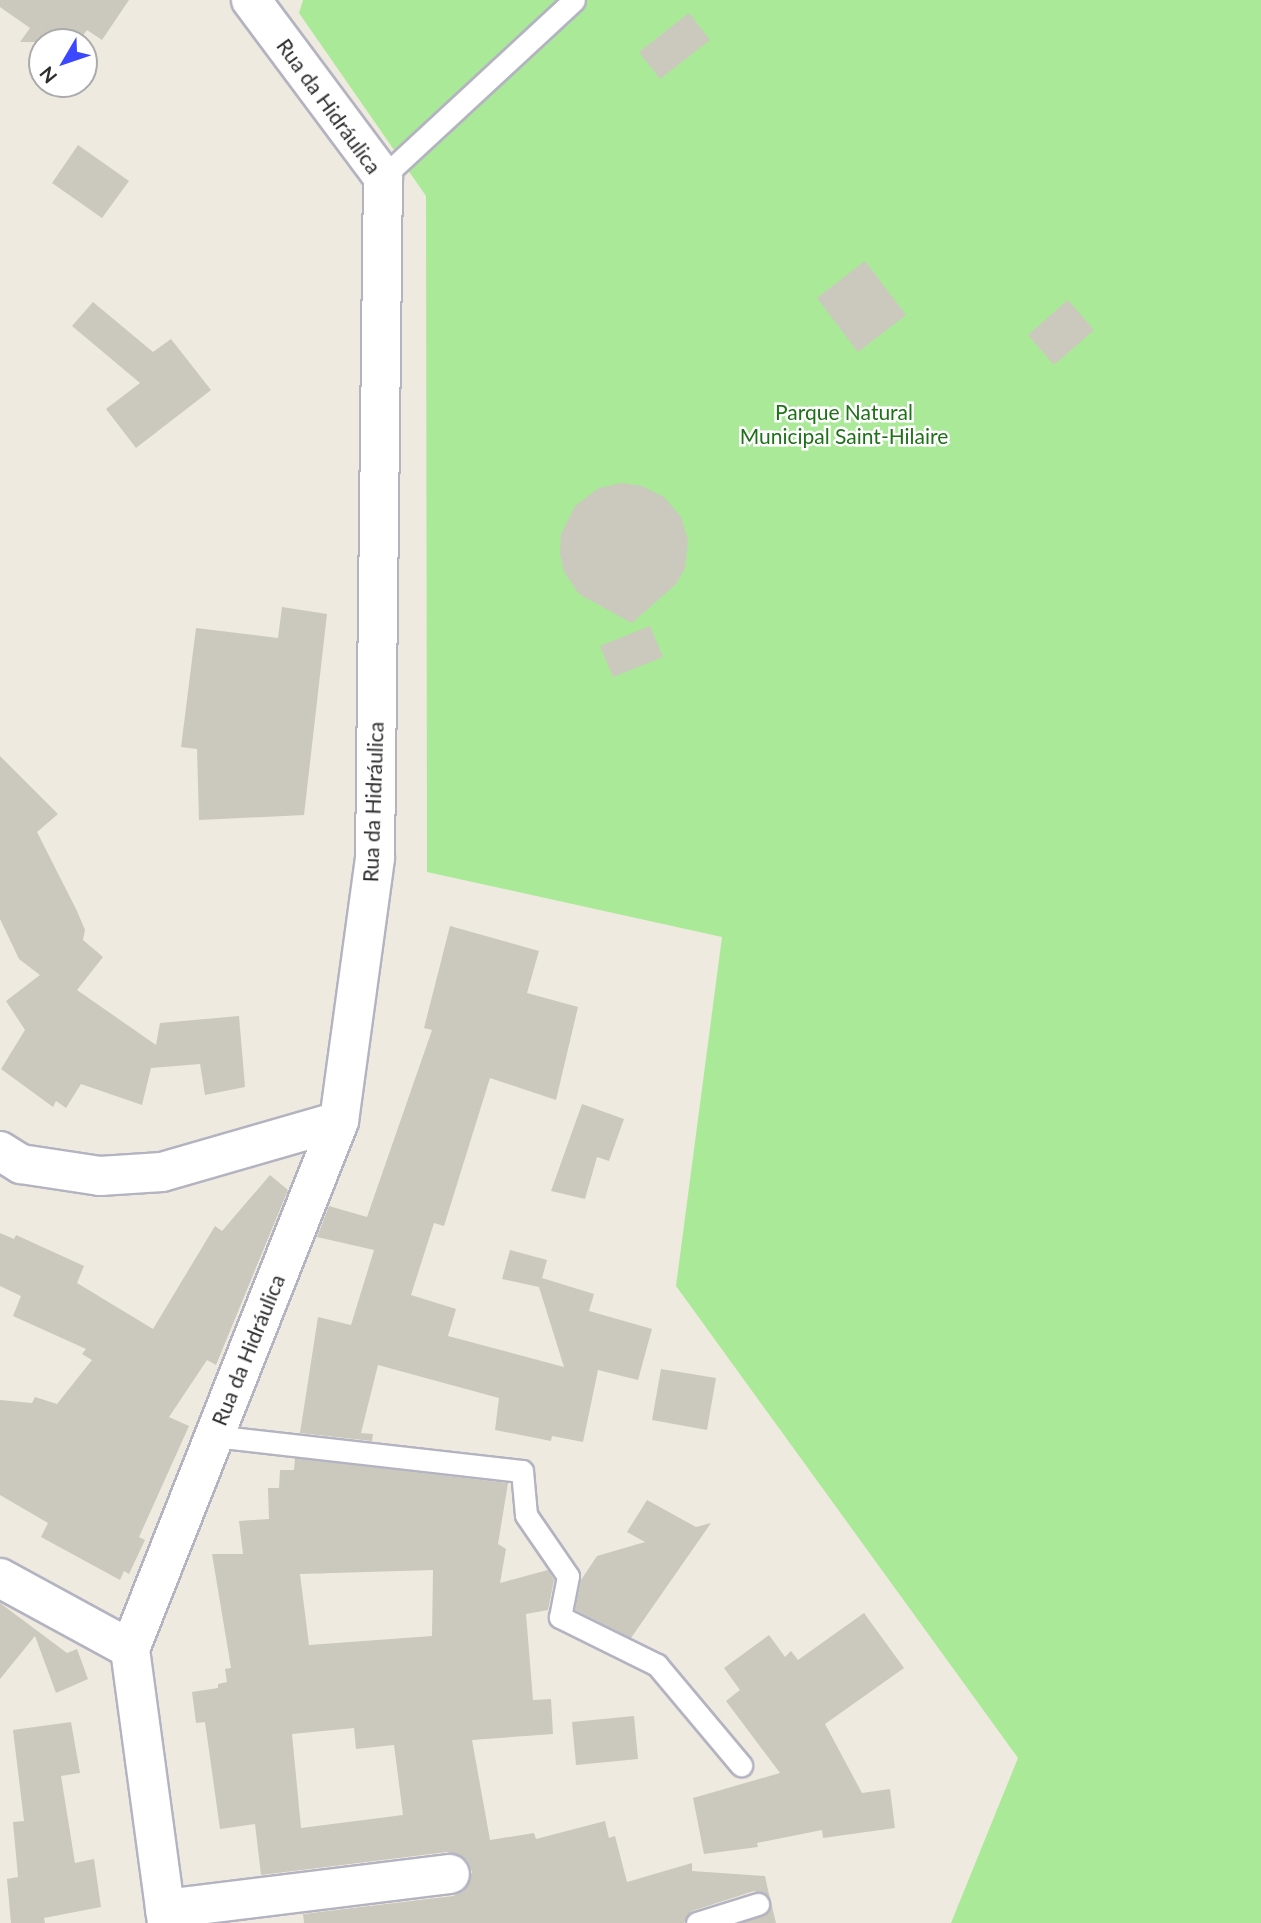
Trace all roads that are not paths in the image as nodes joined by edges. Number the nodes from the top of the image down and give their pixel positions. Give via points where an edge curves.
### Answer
1 (251, 0) edge
2 (575, 0) edge
3 (383, 177) junction
4 (339, 1121) junction
5 (0, 1151) edge
6 (214, 1436) junction
7 (0, 1578) edge
8 (130, 1649) junction
9 (741, 1765) dead end
10 (450, 1874) dead end
11 (758, 1904) dead end
12 (166, 1916) edge
13 (697, 1923) edge

1 - 3 street, Rua da Hidráulica
2 - 3 lane
3 - 4 street, Rua da Hidráulica via 375,858
4 - 5 street via 162,1172 100,1175 21,1164
4 - 6 street, Rua da Hidráulica
6 - 8 street, Rua da Hidráulica
6 - 9 lane via 522,1471 526,1516 568,1576 560,1617 657,1665
7 - 8 street
8 - 12 street
10 - 12 street
11 - 13 lane

